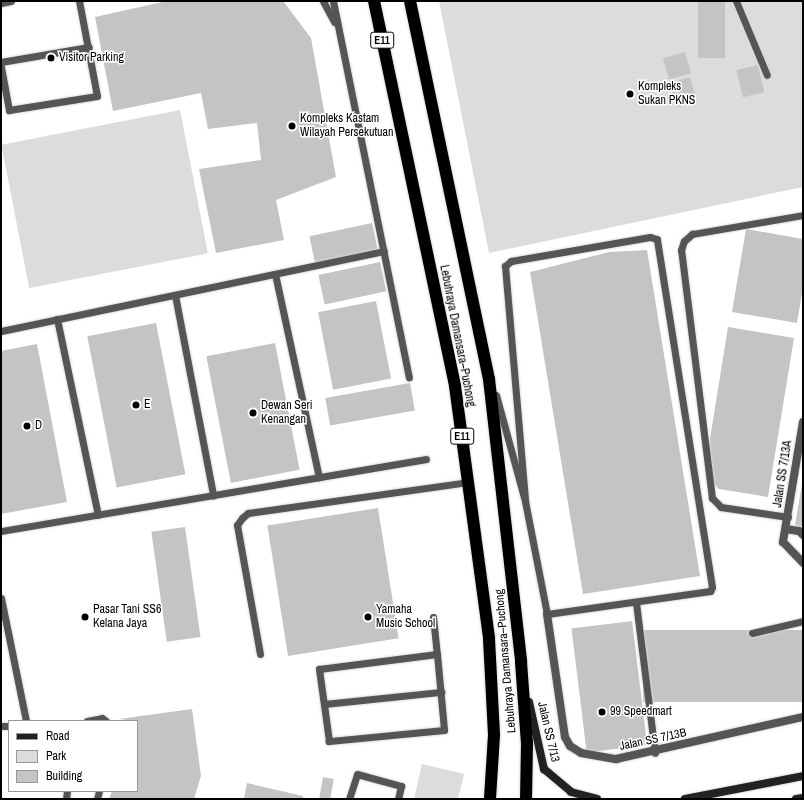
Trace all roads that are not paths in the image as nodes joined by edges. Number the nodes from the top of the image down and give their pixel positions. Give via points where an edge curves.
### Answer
1 (11, 1) edge
2 (79, 1) edge
3 (323, 1) edge
4 (332, 1) edge
5 (374, 1) edge
6 (410, 1) edge
7 (736, 1) edge
8 (1, 3) edge
9 (338, 29) junction
10 (88, 47) junction
11 (1, 62) edge
12 (1, 67) edge
13 (766, 75) dead end
14 (803, 215) edge
15 (384, 251) junction
16 (275, 274) junction
17 (175, 295) junction
18 (471, 296) junction
19 (57, 319) junction
20 (1, 331) edge
21 (409, 377) dead end
22 (803, 422) edge
23 (426, 459) dead end
24 (319, 477) junction
25 (468, 482) junction
26 (213, 495) junction
27 (525, 501) junction
28 (98, 515) junction
29 (788, 517) junction
30 (786, 529) junction
31 (1, 531) edge
32 (803, 535) edge
33 (803, 563) edge
34 (1, 598) edge
35 (636, 603) junction
36 (547, 614) junction
37 (433, 617) dead end
38 (803, 621) edge
39 (752, 633) dead end
40 (260, 654) dead end
41 (437, 654) junction
42 (522, 662) junction
43 (441, 692) junction
44 (324, 704) junction
45 (803, 717) edge
46 (26, 720) edge
47 (92, 720) edge
48 (105, 720) edge
49 (655, 753) junction
50 (803, 776) edge
51 (803, 798) edge
52 (349, 799) edge
53 (398, 799) edge
54 (490, 799) edge
55 (526, 799) edge
56 (597, 799) edge
57 (685, 799) edge
58 (796, 799) edge

1 - 8 lane
2 - 10 lane
3 - 9 lane
4 - 9 lane
5 - 25 highway, Lebuhraya Damansara–Puchong / E11 via 455,386
6 - 18 highway, Lebuhraya Damansara–Puchong
7 - 13 lane
9 - 15 lane
10 - 11 lane
10 - 12 lane via 97,96 9,110
14 - 29 lane via 692,234 684,241 681,250 712,498 721,507
15 - 16 lane
15 - 21 lane
16 - 17 lane
16 - 24 lane
17 - 19 lane
17 - 26 lane
18 - 27 lane
18 - 42 highway, Lebuhraya Damansara–Puchong via 489,379
19 - 20 lane
19 - 28 lane
22 - 29 street, Jalan SS 7/13A
23 - 24 lane
24 - 26 lane
25 - 40 lane via 248,513 237,525
25 - 54 highway, Lebuhraya Damansara–Puchong / E11 via 490,639 494,735
26 - 28 lane
27 - 35 lane via 505,266 511,261 654,237 657,239 712,587 707,592
27 - 36 lane
28 - 31 lane
29 - 30 street, Jalan SS 7/13A
30 - 32 street via 799,531
30 - 33 street, Jalan SS 7/13A via 783,542
34 - 46 lane
35 - 36 lane
35 - 49 lane
36 - 49 street, Jalan SS 7/13B via 565,737 570,746 581,753 616,759
37 - 41 lane
38 - 39 lane
41 - 43 lane
41 - 44 lane via 319,669
42 - 55 highway, Lebuhraya Damansara–Puchong via 527,743
42 - 56 street, Jalan SS 7/13 via 539,755 544,769 571,792
43 - 44 lane
43 - 44 lane via 444,730 329,741
45 - 49 street, Jalan SS 7/13B
47 - 48 lane
50 - 57 street
51 - 58 street
52 - 53 lane via 357,774 401,786

